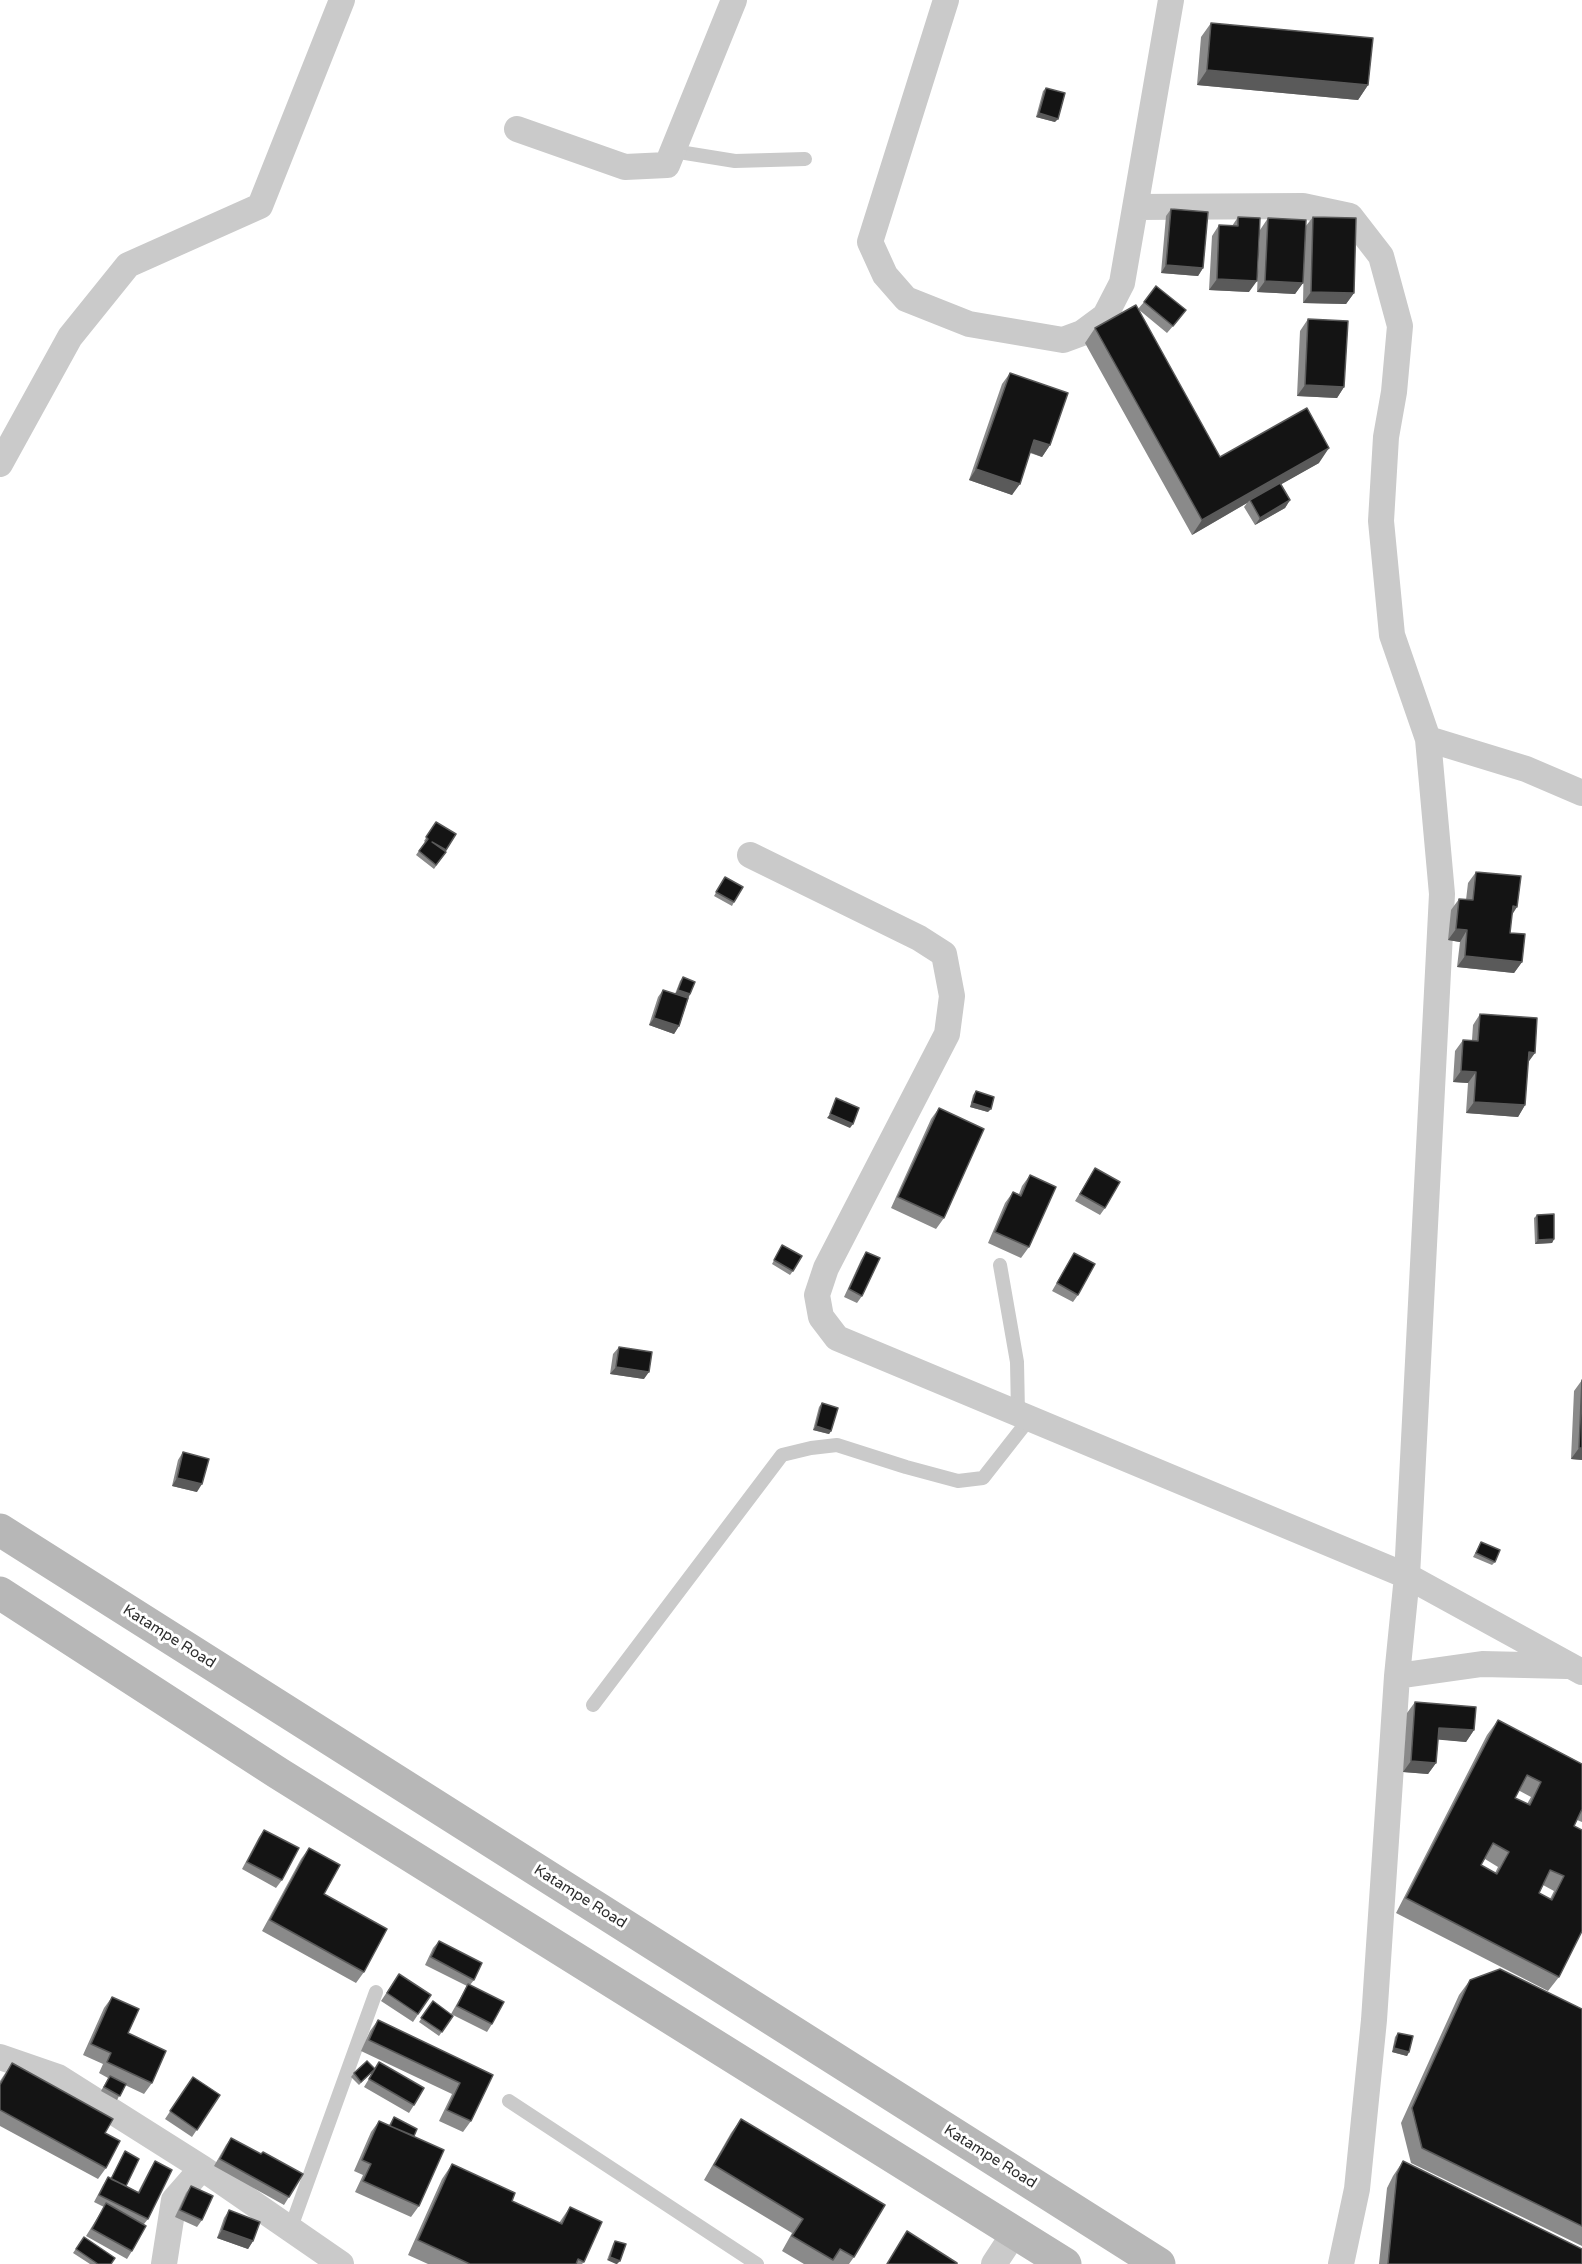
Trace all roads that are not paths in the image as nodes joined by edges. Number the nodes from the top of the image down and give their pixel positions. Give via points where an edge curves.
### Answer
1 (342, 0) edge
2 (734, 0) edge
3 (946, 0) edge
4 (1171, 0) edge
5 (517, 129) dead end
6 (673, 151) junction
7 (805, 159) dead end
8 (1136, 207) junction
9 (0, 464) edge
10 (1428, 739) junction
11 (1582, 793) edge
12 (750, 855) dead end
13 (1000, 1265) dead end
14 (1024, 1416) junction
15 (0, 1530) edge
16 (1407, 1576) junction
17 (0, 1593) edge
18 (1577, 1669) edge
19 (1397, 1676) junction
20 (593, 1705) dead end
21 (376, 1992) dead end
22 (0, 2057) edge
23 (509, 2101) dead end
24 (202, 2168) junction
25 (290, 2230) junction
26 (1030, 2247) edge
27 (164, 2264) edge
28 (341, 2264) edge
29 (757, 2264) edge
30 (994, 2264) edge
31 (1065, 2264) edge
32 (1159, 2264) edge
33 (1341, 2264) edge

1 - 9 street via 260,206 128,265 70,338
2 - 6 street
3 - 8 street via 870,242 885,275 906,299 969,324 1063,340 1082,333 1105,316 1122,283
4 - 8 street
5 - 6 street via 625,167 667,165
6 - 7 lane via 735,161
8 - 10 street via 1303,206 1350,216 1381,256 1400,326 1386,436 1381,521 1392,635
10 - 11 street via 1526,769
10 - 16 street via 1442,894
12 - 14 street via 944,954 952,996 947,1034 826,1268 817,1295 821,1317 837,1338
13 - 14 lane
14 - 16 street
14 - 20 lane via 983,1478 958,1481 837,1445 782,1455
15 - 32 main road, Katampe Road
16 - 18 street
16 - 19 street
17 - 26 main road
18 - 19 street via 1482,1664
19 - 33 street via 1374,2020 1357,2189
21 - 25 lane
22 - 24 street via 58,2077
23 - 29 lane
24 - 25 street
24 - 27 street via 174,2200
25 - 28 street
26 - 30 street
26 - 31 main road

